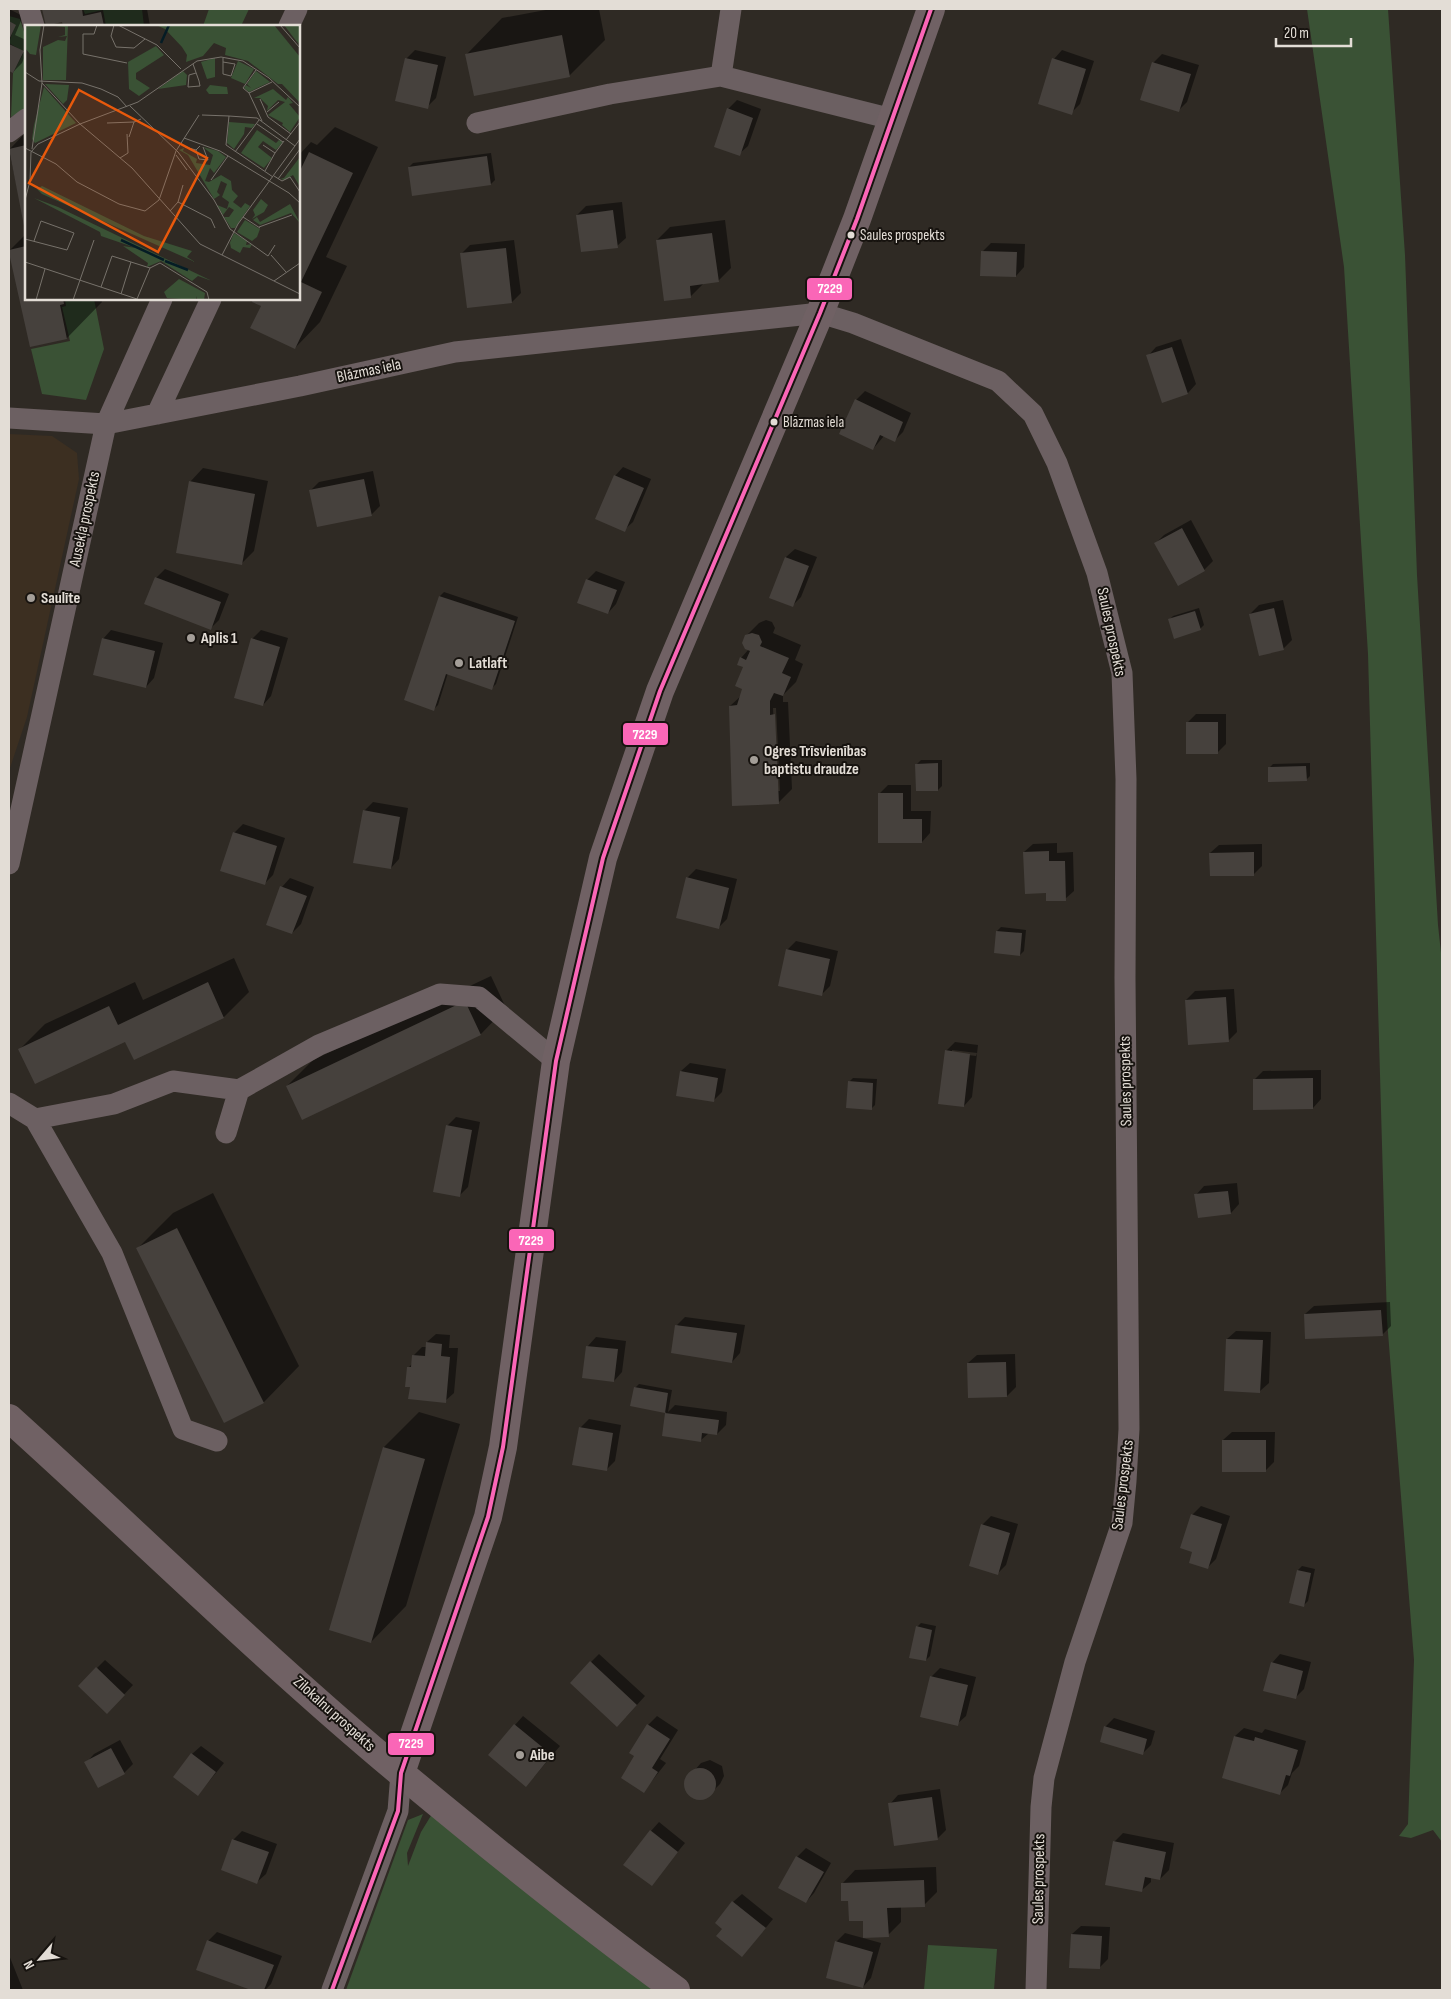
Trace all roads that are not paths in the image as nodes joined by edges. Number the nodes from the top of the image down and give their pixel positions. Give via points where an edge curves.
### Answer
1 (29, 9) edge
2 (298, 9) edge
3 (731, 9) edge
4 (931, 9) edge
5 (34, 25) edge
6 (290, 25) edge
7 (721, 76) junction
8 (25, 119) edge
9 (892, 119) junction
10 (477, 123) dead end
11 (9, 132) edge
12 (162, 300) edge
13 (211, 300) edge
14 (820, 313) junction
15 (157, 414) junction
16 (9, 418) edge
17 (106, 424) junction
18 (9, 864) edge
19 (556, 1061) junction
20 (239, 1090) junction
21 (9, 1103) edge
22 (35, 1119) junction
23 (226, 1133) dead end
24 (9, 1418) edge
25 (217, 1441) dead end
26 (401, 1773) junction
27 (332, 1990) edge
28 (676, 1990) edge
29 (1036, 1990) edge

1 - 5 street
2 - 6 street
3 - 7 street
4 - 9 main road
7 - 9 street
7 - 10 street via 610,94
8 - 11 street
9 - 14 main road
12 - 17 street, Ausekļa prospekts
13 - 15 street
14 - 15 street, Blāzmas iela via 455,352
14 - 19 main road via 660,691 603,858
14 - 29 street, Saules prospekts via 998,381 1033,414 1057,463 1091,555 1122,673 1126,779 1130,1429 1122,1523 1081,1644 1044,1778
15 - 17 street, Blāzmas iela
16 - 17 street, Blāzmas iela
17 - 18 street, Ausekļa prospekts
19 - 20 street via 479,997 440,994 320,1045
19 - 26 main road via 503,1447 492,1500 455,1620
20 - 22 street via 173,1081 114,1104
20 - 23 street
21 - 22 street
22 - 25 street via 112,1253 183,1429
24 - 26 main road, Zilokalnu prospekts
26 - 27 street via 398,1811
26 - 28 main road, Zilokalnu prospekts via 608,1941

